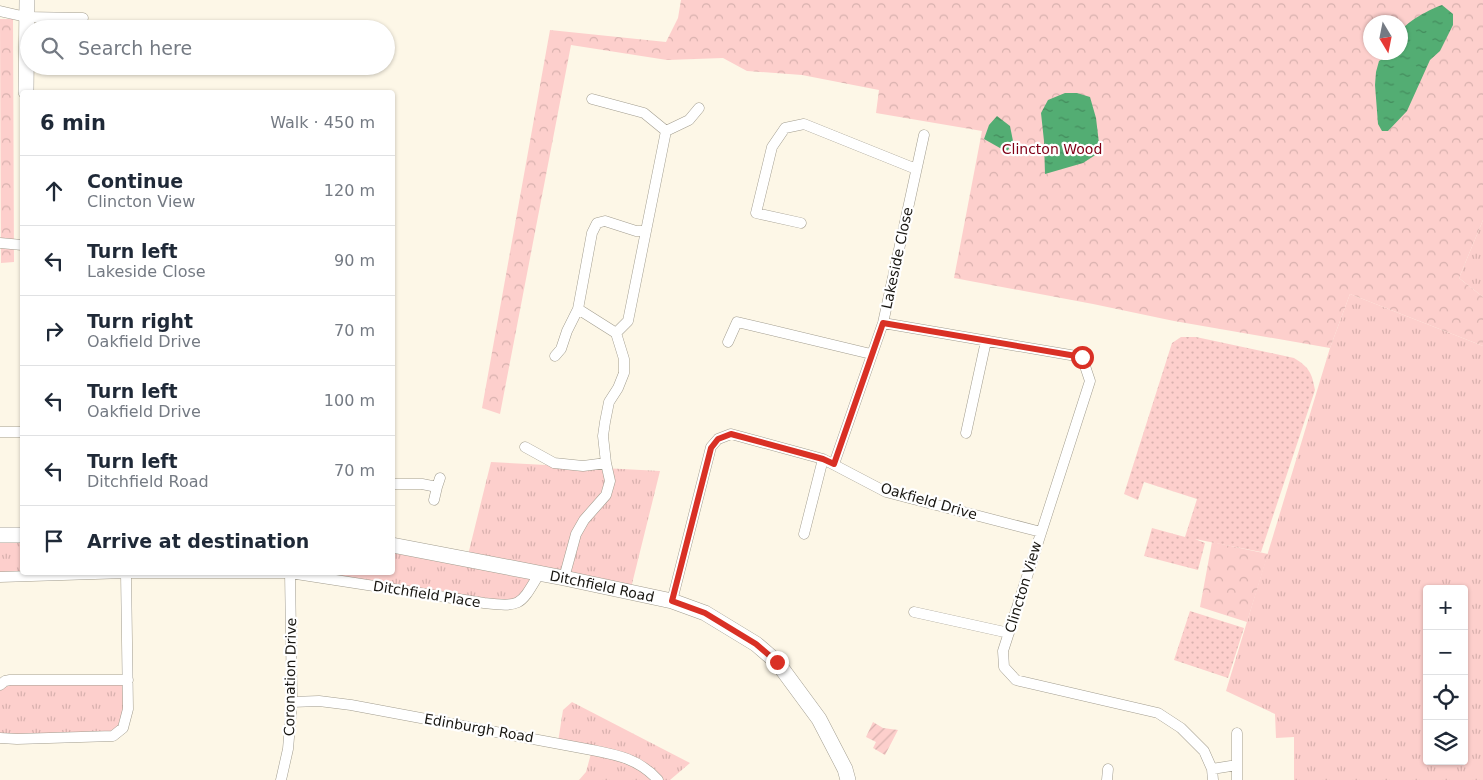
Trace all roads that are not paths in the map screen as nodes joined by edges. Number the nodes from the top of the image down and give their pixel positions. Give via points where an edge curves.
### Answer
1 (27, 0) edge
2 (0, 11) edge
3 (26, 17) junction
4 (83, 18) dead end
5 (26, 75) edge
6 (26, 90) edge
7 (592, 98) dead end
8 (700, 108) dead end
9 (666, 132) junction
10 (924, 135) dead end
11 (916, 169) junction
12 (801, 223) dead end
13 (646, 231) junction
14 (0, 244) edge
15 (20, 245) edge
16 (578, 309) junction
17 (883, 323) junction
18 (616, 333) junction
19 (986, 341) junction
20 (728, 342) dead end
21 (871, 354) junction
22 (555, 356) dead end
23 (0, 432) edge
24 (20, 432) edge
25 (966, 433) dead end
26 (525, 447) dead end
27 (823, 459) junction
28 (606, 463) junction
29 (834, 464) junction
30 (395, 484) edge
31 (434, 500) dead end
32 (1040, 532) junction
33 (804, 534) dead end
34 (0, 535) edge
35 (20, 535) edge
36 (395, 545) edge
37 (539, 574) junction
38 (42, 575) edge
39 (126, 575) edge
40 (290, 575) edge
41 (303, 575) edge
42 (0, 576) edge
43 (564, 578) junction
44 (672, 601) junction
45 (914, 612) dead end
46 (1009, 633) junction
47 (128, 680) junction
48 (0, 685) edge
49 (292, 702) junction
50 (1237, 733) dead end
51 (0, 738) edge
52 (1237, 765) junction
53 (1212, 769) junction
54 (281, 780) edge
55 (658, 780) edge
56 (848, 780) edge
57 (1213, 780) edge
58 (1237, 780) edge

1 - 3 street
2 - 3 street
3 - 4 street
5 - 6 street
7 - 9 street via 644,113
8 - 9 street via 689,120
9 - 13 street
10 - 11 street, Lakeside Close
11 - 12 street via 804,124 785,128 772,146 756,212
11 - 17 street, Lakeside Close
13 - 16 street via 596,223
13 - 18 street via 628,321
14 - 15 street
16 - 18 street
16 - 22 street
17 - 19 street, Clincton View
17 - 21 street, Lakeside Close
18 - 28 street via 624,359 624,373 609,402 605,422
19 - 25 street
19 - 32 street, Clincton View via 1082,357 1090,381
20 - 21 street via 736,322
21 - 29 street, Lakeside Close
23 - 24 street
26 - 28 street via 554,463 583,466
27 - 29 street, Oakfield Drive
27 - 33 street
27 - 44 street, Oakfield Drive via 731,434 718,439 711,448
28 - 43 street via 610,480 606,495 576,534
29 - 32 street, Oakfield Drive via 886,492
30 - 31 street via 439,482
32 - 46 street, Clincton View
34 - 35 street
36 - 37 street, Ditchfield Road
37 - 41 street, Ditchfield Place via 519,603 509,606
37 - 43 street, Ditchfield Road
38 - 42 street, Ditchfield Place
39 - 47 street
40 - 49 street, Coronation Drive
43 - 44 street, Ditchfield Road
44 - 56 street, Ditchfield Road via 705,613 756,644 777,662 819,718
45 - 46 street
46 - 53 street, Clincton View via 1004,666 1016,680 1158,712 1204,750
47 - 48 street via 10,680
47 - 51 street via 128,709 123,728 113,736
49 - 54 street, Coronation Drive via 288,749
49 - 55 street, Edinburgh Road via 351,705 627,757
50 - 52 street
52 - 53 street
52 - 58 street
53 - 57 street, Clincton View

